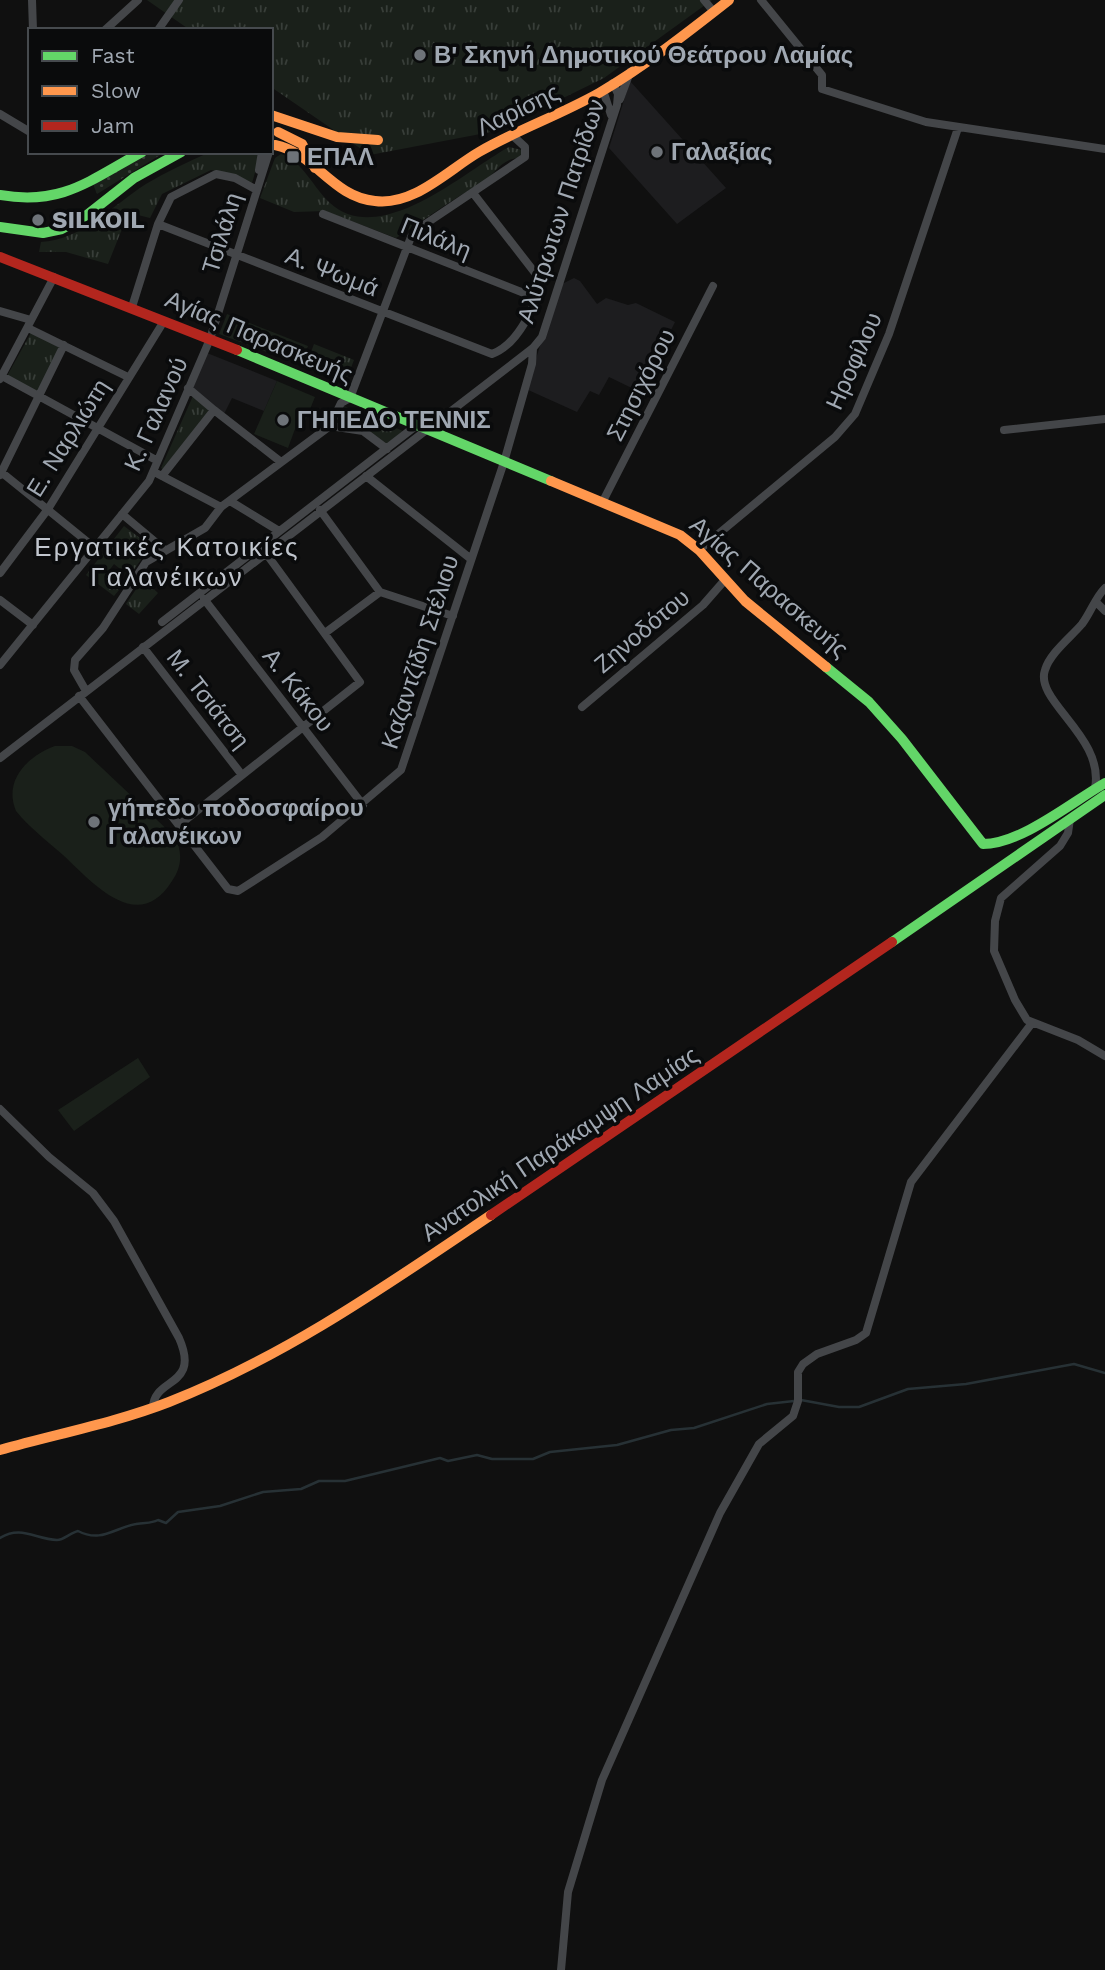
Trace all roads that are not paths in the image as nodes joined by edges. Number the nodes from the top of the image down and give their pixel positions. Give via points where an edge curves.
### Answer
1 (32, 0) edge
2 (138, 0) edge
3 (179, 0) edge
4 (704, 0) edge
5 (729, 0) edge
6 (761, 0) edge
7 (714, 12) junction
8 (33, 28) edge
9 (108, 28) edge
10 (159, 28) edge
11 (631, 72) junction
12 (608, 87) junction
13 (617, 105) junction
14 (0, 114) edge
15 (611, 118) junction
16 (278, 127) edge
17 (958, 128) junction
18 (28, 131) edge
19 (512, 135) junction
20 (378, 140) dead end
21 (273, 144) edge
22 (273, 148) edge
23 (1105, 149) edge
24 (138, 154) edge
25 (177, 154) edge
26 (262, 154) edge
27 (269, 154) edge
28 (315, 168) junction
29 (259, 179) junction
30 (256, 190) junction
31 (472, 193) junction
32 (0, 195) edge
33 (323, 214) dead end
34 (159, 224) junction
35 (0, 227) edge
36 (407, 247) junction
37 (235, 255) junction
38 (0, 257) edge
39 (54, 277) junction
40 (713, 286) dead end
41 (534, 297) junction
42 (132, 307) junction
43 (0, 311) edge
44 (383, 312) junction
45 (164, 321) junction
46 (30, 324) junction
47 (210, 339) junction
48 (64, 345) junction
49 (533, 348) junction
50 (128, 377) junction
51 (1, 378) edge
52 (188, 388) junction
53 (38, 395) junction
54 (350, 398) junction
55 (214, 411) junction
56 (1105, 419) edge
57 (330, 426) junction
58 (98, 427) junction
59 (422, 427) junction
60 (1004, 430) dead end
61 (387, 449) junction
62 (156, 460) junction
63 (281, 462) junction
64 (504, 462) junction
65 (152, 472) junction
66 (0, 473) edge
67 (162, 476) junction
68 (366, 476) junction
69 (230, 501) junction
70 (604, 501) junction
71 (221, 507) junction
72 (47, 509) junction
73 (320, 510) junction
74 (122, 514) junction
75 (279, 531) junction
76 (95, 548) junction
77 (165, 550) junction
78 (699, 550) junction
79 (265, 552) junction
80 (471, 559) junction
81 (0, 573) edge
82 (724, 581) junction
83 (1105, 588) edge
84 (380, 592) junction
85 (204, 599) junction
86 (0, 600) edge
87 (1096, 602) junction
88 (1105, 611) edge
89 (453, 616) junction
90 (162, 622) dead end
91 (33, 625) junction
92 (325, 633) junction
93 (143, 647) junction
94 (0, 664) edge
95 (82, 693) junction
96 (582, 707) dead end
97 (303, 728) junction
98 (0, 758) edge
99 (242, 775) junction
100 (1099, 791) edge
101 (363, 805) junction
102 (1070, 819) junction
103 (178, 825) junction
104 (1032, 1023) junction
105 (1105, 1056) edge
106 (0, 1109) edge
107 (153, 1408) junction
108 (0, 1450) edge
109 (561, 1970) edge

1 - 8 street
2 - 9 street
3 - 10 street
4 - 7 street
5 - 7 main road, Λαρίσης
6 - 17 street via 822,75 822,89 913,119
7 - 11 main road, Λαρίσης
11 - 12 main road, Λαρίσης
11 - 13 street
12 - 13 street, Αλύτρωτων Πατρίδων via 618,94
12 - 15 street
12 - 19 main road, Λαρίσης
13 - 15 street, Αλύτρωτων Πατρίδων
14 - 18 street
15 - 49 street, Αλύτρωτων Πατρίδων via 542,337
16 - 20 main road
16 - 21 main road
16 - 28 main road, Λαρίσης via 303,145
17 - 23 street
17 - 78 street, Ηροφίλου via 889,334 855,414 835,437
19 - 28 main road, Λαρίσης via 414,192 387,201 345,194
19 - 31 street via 525,147 525,157
22 - 28 main road, Λαρίσης via 290,148
24 - 32 main road via 53,200
25 - 35 main road via 134,178 62,229 43,233
26 - 29 street
27 - 29 street
29 - 30 street, Τσιλάλη
30 - 34 street via 226,175 212,176 171,197
30 - 37 street, Τσιλάλη
31 - 36 street via 418,229
31 - 41 street via 536,272 539,283
33 - 36 street, Πιλάλη
34 - 37 street, Α. Ψωμά
34 - 42 street
36 - 41 street, Πιλάλη
36 - 44 street
37 - 44 street, Α. Ψωμά
37 - 47 street, Τσιλάλη
38 - 39 main road, Αγίας Παρασκευής
39 - 42 main road, Αγίας Παρασκευής
39 - 46 street
40 - 70 street, Στησιχόρου
41 - 44 street, Α. Ψωμά via 516,338 492,354
42 - 45 main road, Αγίας Παρασκευής
43 - 46 street
44 - 54 street
45 - 47 main road, Αγίας Παρασκευής
45 - 50 street, Ε. Ναρλιώτη
46 - 48 street
46 - 51 street
47 - 52 street, Κ. Γαλανού
47 - 54 main road, Αγίας Παρασκευής
48 - 50 street
48 - 53 street
49 - 59 street, Αλύτρωτων Πατρίδων
49 - 64 street, Καζαντζίδη Στέλιου
50 - 58 street, Ε. Ναρλιώτη
51 - 53 street
52 - 55 street
52 - 62 street, Κ. Γαλανού
53 - 58 street
53 - 66 street
54 - 57 street via 341,403
54 - 59 main road, Αγίας Παρασκευής
55 - 63 street
55 - 67 street
56 - 60 street
57 - 61 street via 363,431
57 - 63 street
58 - 62 street
58 - 72 street, Ε. Ναρλιώτη
59 - 61 street
59 - 64 main road, Αγίας Παρασκευής
59 - 68 street, Αλύτρωτων Πατρίδων
61 - 75 street
62 - 65 street, Κ. Γαλανού
63 - 69 street
64 - 70 main road, Αγίας Παρασκευής
64 - 80 street, Καζαντζίδη Στέλιου
65 - 67 street
65 - 74 street, Κ. Γαλανού via 145,488
66 - 72 street
67 - 71 street
68 - 73 street, Αλύτρωτων Πατρίδων
68 - 80 street
69 - 71 street
69 - 75 street
70 - 78 main road, Αγίας Παρασκευής via 667,528
71 - 77 street via 205,528
72 - 76 street
72 - 81 street, Ε. Ναρλιώτη
73 - 79 street, Αλύτρωτων Πατρίδων
73 - 84 street
74 - 76 street, Κ. Γαλανού
74 - 77 street
75 - 90 street
76 - 91 street, Κ. Γαλανού
77 - 95 street via 139,570 103,628 78,656 74,667
78 - 82 main road, Αγίας Παρασκευής
79 - 85 street, Αλύτρωτων Πατρίδων
79 - 92 street
80 - 89 street, Καζαντζίδη Στέλιου
82 - 96 street, Ζηνοδότου via 703,605
82 - 100 main road, Αγίας Παρασκευής via 874,707 983,844 1005,841
83 - 87 street
84 - 89 street
84 - 92 street
85 - 93 street, Αλύτρωτων Πατρίδων
85 - 97 street, Α. Κάκου
86 - 91 street
87 - 88 street
87 - 100 street via 1048,664 1044,676 1049,694 1093,756
89 - 101 street, Καζαντζίδη Στέλιου via 401,770
91 - 94 street, Κ. Γαλανού
92 - 97 street via 360,680
93 - 95 street, Αλύτρωτων Πατρίδων
93 - 99 street, Μ. Τσιάτση
95 - 98 street, Αλύτρωτων Πατρίδων
95 - 103 street
97 - 99 street
97 - 101 street, Α. Κάκου
99 - 103 street
100 - 102 main road, Ανατολική Παράκαμψη Λαμίας
101 - 103 street, Καζαντζίδη Στέλιου via 310,846 238,891 228,889
102 - 104 street via 1060,846 1004,894 996,913 996,957 1022,1014
102 - 107 main road, Ανατολική Παράκαμψη Λαμίας via 346,1314 247,1368
104 - 105 street
104 - 109 street via 911,1182 866,1333 803,1364 793,1416 759,1444 720,1513 602,1780 568,1892
106 - 107 street via 93,1193 114,1221 183,1347 182,1372 155,1395
107 - 108 main road, Ανατολική Παράκαμψη Λαμίας

